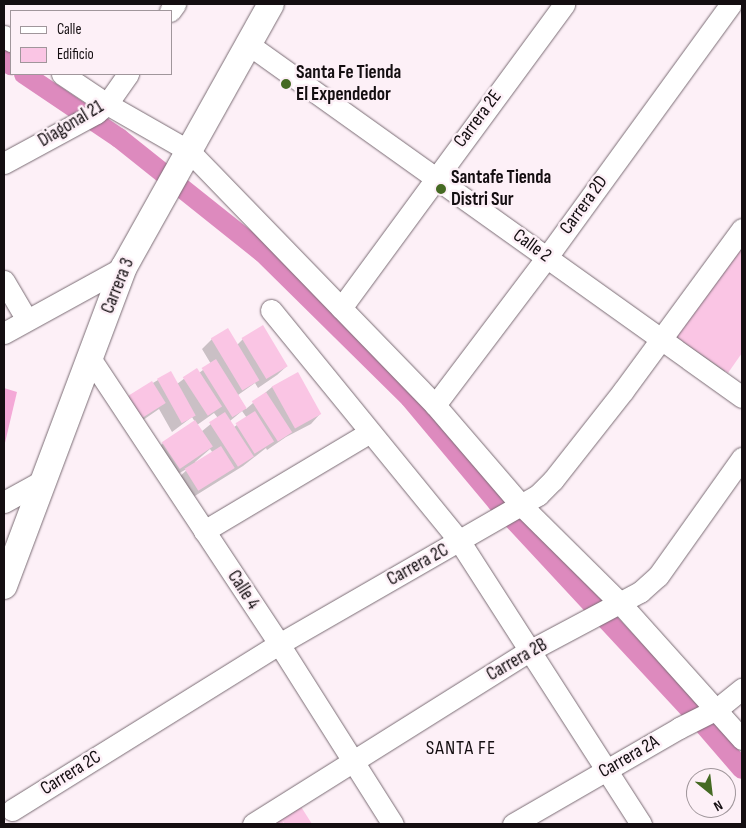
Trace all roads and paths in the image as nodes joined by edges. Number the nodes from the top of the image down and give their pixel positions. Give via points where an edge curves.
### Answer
1 (271, 4) edge
2 (564, 4) edge
3 (731, 4) edge
4 (739, 4) edge
5 (742, 6) edge
6 (248, 44) junction
7 (63, 75) edge
8 (127, 75) edge
9 (101, 108) junction
10 (186, 157) junction
11 (4, 163) edge
12 (435, 177) junction
13 (742, 229) edge
14 (547, 257) junction
15 (124, 267) junction
16 (4, 281) edge
17 (341, 308) junction
18 (271, 310) dead end
19 (27, 320) junction
20 (4, 333) edge
21 (662, 340) junction
22 (90, 358) junction
23 (742, 397) edge
24 (435, 405) junction
25 (370, 432) junction
26 (742, 458) edge
27 (42, 481) junction
28 (4, 502) edge
29 (519, 508) junction
30 (204, 531) junction
31 (460, 542) junction
32 (4, 586) edge
33 (616, 606) junction
34 (278, 644) junction
35 (529, 651) junction
36 (742, 689) edge
37 (713, 711) junction
38 (742, 738) edge
39 (352, 760) junction
40 (605, 770) junction
41 (12, 812) edge
42 (254, 824) edge
43 (393, 824) edge
44 (513, 824) edge
45 (641, 824) edge

1 - 6 street, Carrera 3
2 - 12 street, Carrera 2E
3 - 14 street, Carrera 2D
4 - 5 street
6 - 10 street, Carrera 3
6 - 12 street, Calle 2
7 - 9 street
8 - 9 street, Diagonal 21
9 - 10 street
9 - 11 street, Diagonal 21
10 - 15 street, Carrera 3
10 - 17 street
12 - 14 street, Calle 2
12 - 17 street, Carrera 2E
13 - 21 street, Carrera 2C
14 - 21 street, Calle 2
14 - 24 street, Carrera 2D
15 - 19 street
15 - 22 street, Carrera 3
16 - 19 street
17 - 24 street
18 - 25 street
19 - 20 street
21 - 23 street, Calle 2
21 - 29 street, Carrera 2C via 553,480
22 - 27 street, Carrera 3
22 - 30 street, Calle 4
24 - 29 street
25 - 30 street
25 - 31 street
26 - 33 street, Carrera 2B via 658,576 640,592
27 - 28 street
27 - 32 street, Carrera 3
29 - 31 street, Carrera 2C
29 - 33 street
30 - 34 street, Calle 4
31 - 34 street, Carrera 2C
31 - 35 street
33 - 35 street, Carrera 2B
33 - 37 street
34 - 39 street, Calle 4
34 - 41 street, Carrera 2C
35 - 39 street, Carrera 2B
35 - 40 street
36 - 37 street, Carrera 2A
37 - 38 street
37 - 40 street, Carrera 2A
39 - 42 street, Carrera 2B
39 - 43 street, Calle 4
40 - 44 street, Carrera 2A
40 - 45 street

